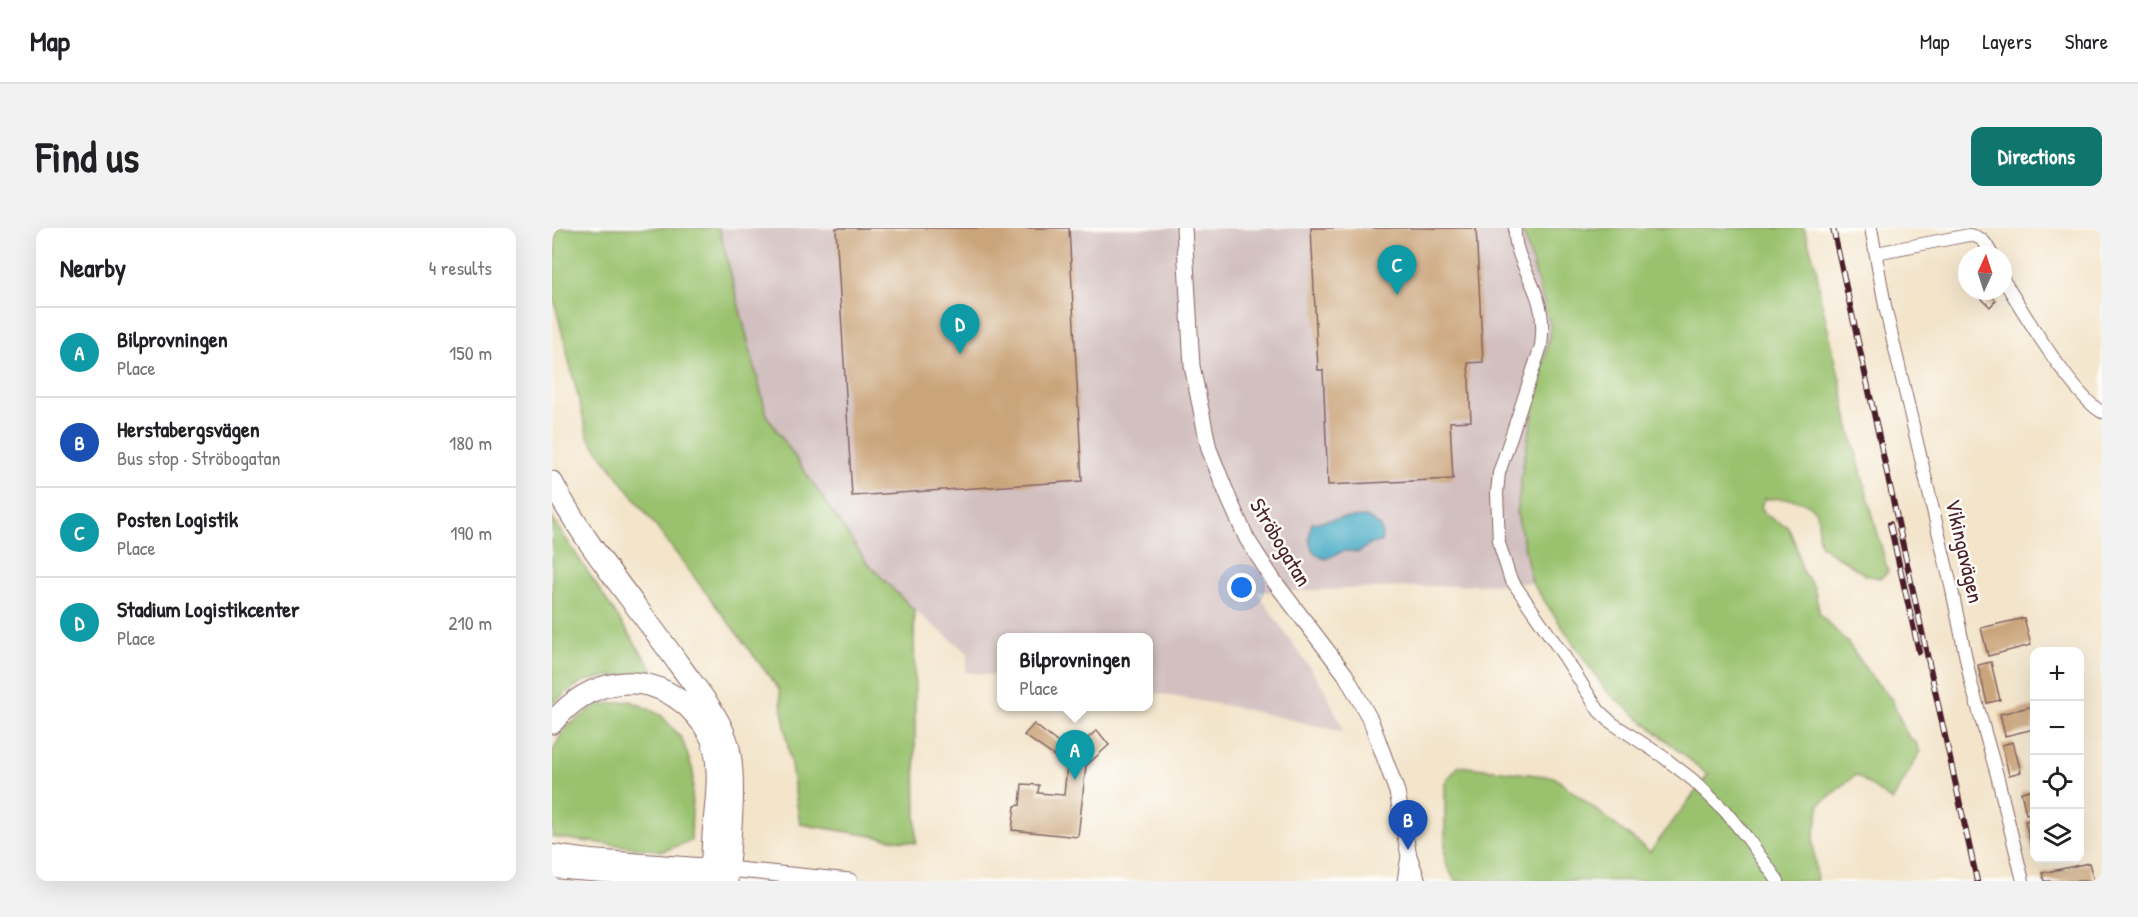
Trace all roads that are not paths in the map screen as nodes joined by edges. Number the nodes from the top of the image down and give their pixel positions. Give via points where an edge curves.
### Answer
1 (1184, 228) edge
2 (1515, 228) edge
3 (1871, 228) edge
4 (1988, 246) edge
5 (1876, 253) junction
6 (2012, 295) edge
7 (2102, 412) edge
8 (552, 482) edge
9 (552, 723) edge
10 (1409, 856) junction
11 (558, 862) edge
12 (716, 876) edge
13 (850, 881) edge
14 (1405, 881) edge
15 (1418, 881) edge
16 (1778, 881) edge
17 (2024, 881) edge

1 - 10 street, Ströbogatan via 1192,366 1209,449 1247,539 1345,674 1371,720 1397,792
2 - 16 street via 1516,246 1537,298 1543,330 1499,473 1499,543 1507,572 1599,711 1693,780 1725,811
3 - 5 street, Vikingavägen
4 - 5 street via 1980,237 1969,236
5 - 17 street, Vikingavägen via 1971,683
6 - 7 street via 2067,375
8 - 12 highway via 587,539 720,725 729,748 731,776
9 - 12 highway via 585,694 623,682 651,686 677,698 698,716 711,738 717,764
10 - 14 street, Ströbogatan
10 - 15 street, Ströbogatan
11 - 12 main road
12 - 13 street

